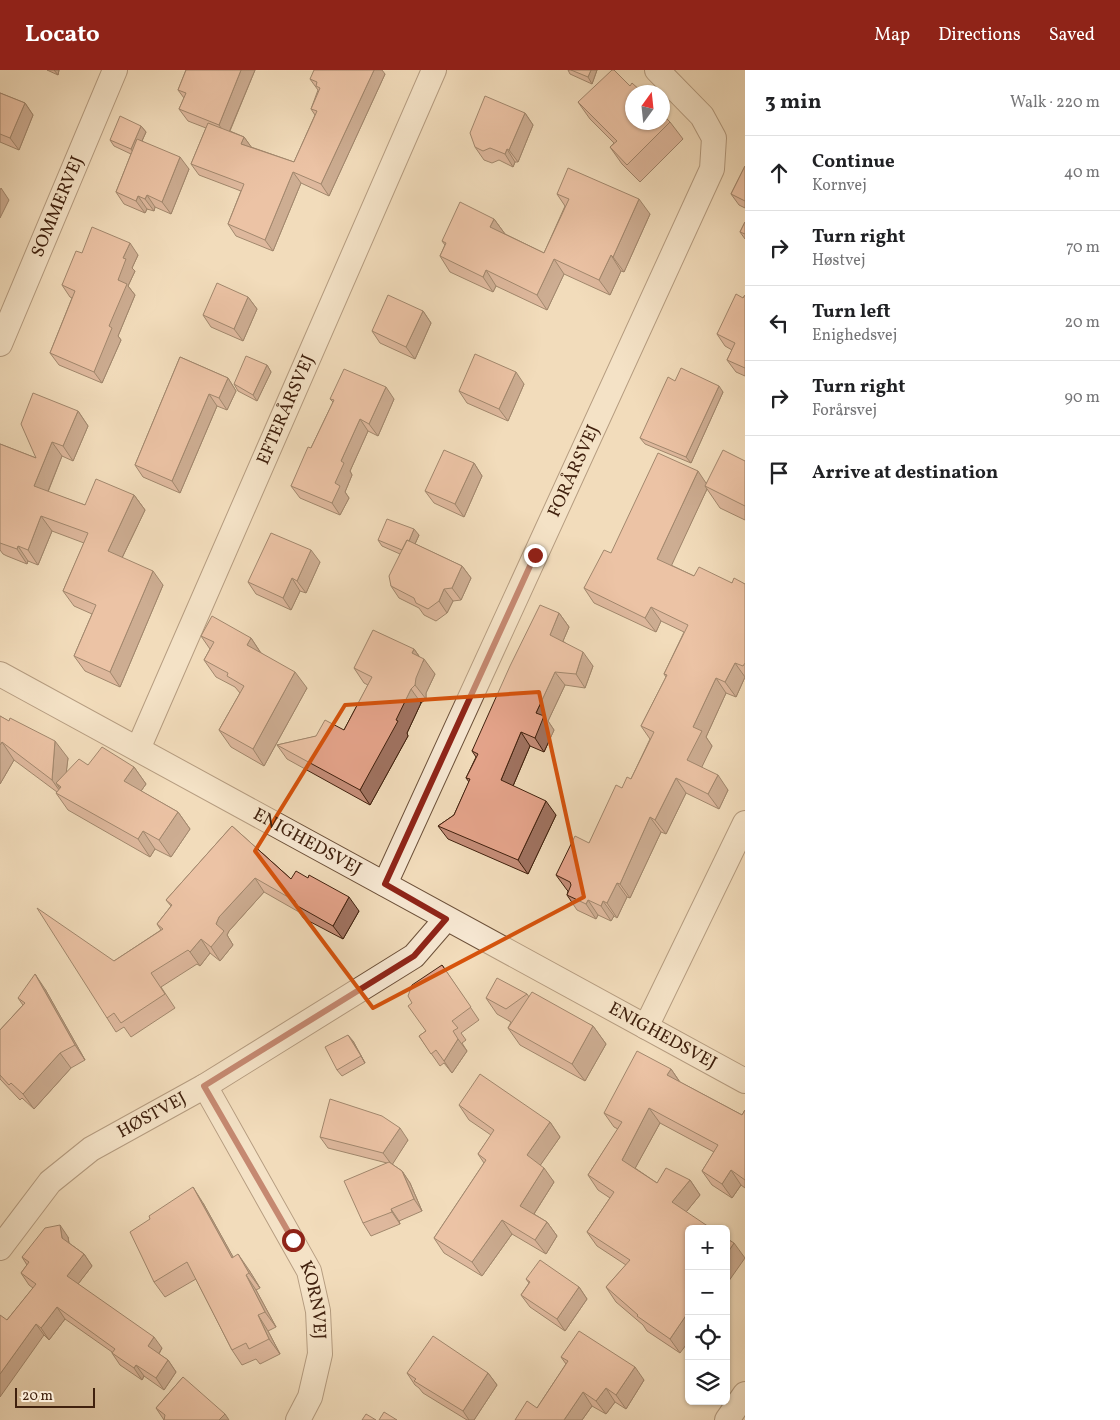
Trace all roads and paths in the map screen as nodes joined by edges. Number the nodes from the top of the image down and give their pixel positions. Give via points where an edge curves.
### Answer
1 (115, 70) edge
2 (434, 70) edge
3 (657, 70) edge
4 (0, 344) edge
5 (0, 674) edge
6 (138, 750) junction
7 (745, 823) edge
8 (385, 884) junction
9 (446, 919) junction
10 (646, 1027) junction
11 (745, 1081) edge
12 (204, 1086) junction
13 (0, 1248) edge
14 (745, 1394) edge
15 (298, 1420) edge
16 (727, 1420) edge

1 - 4 street, SOMMERVEJ
2 - 6 street, EFTERÅRSVEJ
3 - 8 street, FORÅRSVEJ via 702,116 710,130 714,138 712,169
5 - 6 street, ENIGHEDSVEJ
6 - 8 street, ENIGHEDSVEJ
7 - 10 street
8 - 9 street, ENIGHEDSVEJ
9 - 10 street, ENIGHEDSVEJ
9 - 12 street, HØSTVEJ via 414,956
10 - 11 street, ENIGHEDSVEJ
12 - 13 street, HØSTVEJ via 91,1149 50,1182
12 - 15 street, KORNVEJ via 309,1271 318,1311 320,1354 310,1397
14 - 16 street

